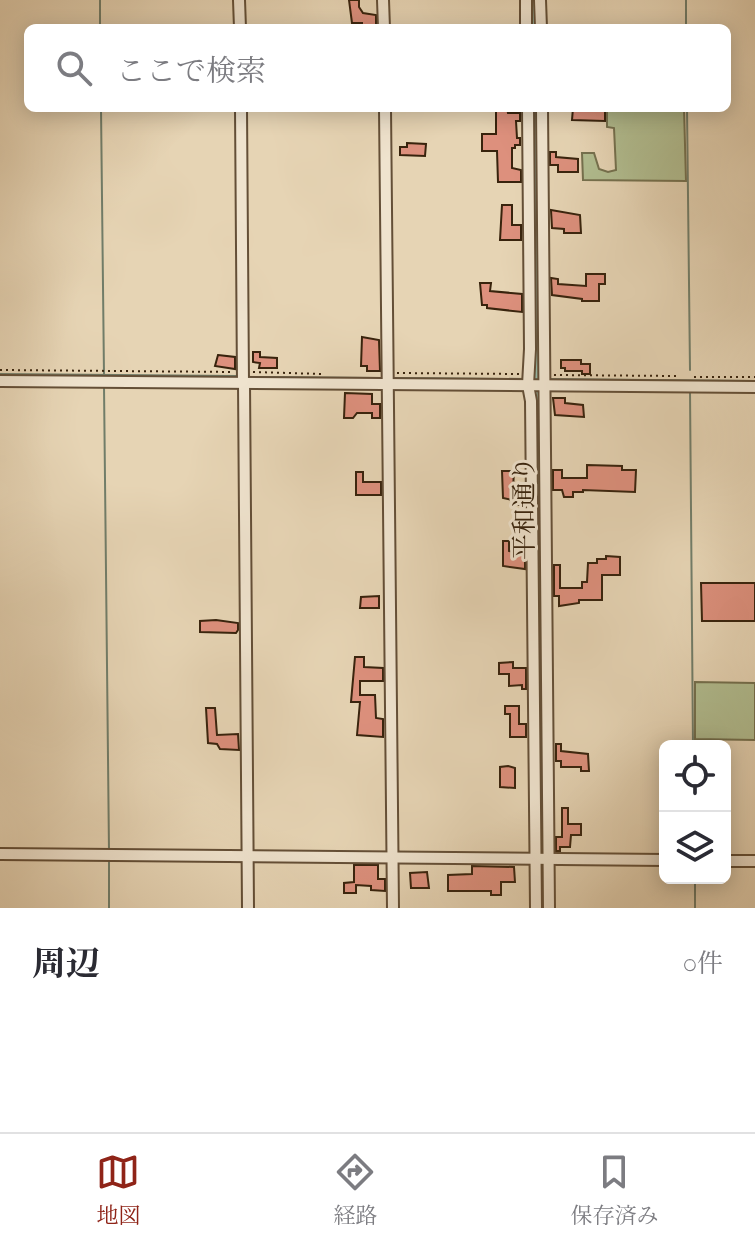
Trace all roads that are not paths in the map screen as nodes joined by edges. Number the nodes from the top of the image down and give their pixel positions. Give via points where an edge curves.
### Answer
1 (239, 0) edge
2 (383, 0) edge
3 (526, 0) edge
4 (540, 0) edge
5 (240, 24) edge
6 (384, 24) edge
7 (526, 24) edge
8 (541, 24) edge
9 (241, 112) edge
10 (385, 112) edge
11 (528, 112) edge
12 (542, 112) edge
13 (244, 377) junction
14 (389, 378) junction
15 (528, 380) junction
16 (0, 381) edge
17 (545, 381) junction
18 (755, 387) edge
19 (0, 854) edge
20 (250, 857) junction
21 (395, 858) junction
22 (541, 859) junction
23 (659, 860) edge
24 (731, 861) edge
25 (755, 861) edge
26 (248, 908) edge
27 (393, 908) edge
28 (536, 908) edge
29 (549, 908) edge

1 - 5 street
2 - 6 street
3 - 7 street
4 - 8 street
9 - 13 street
10 - 14 street
11 - 15 street
12 - 17 street, 平和通り
13 - 14 street
13 - 16 street
13 - 20 street
14 - 15 street
14 - 21 street
15 - 17 street
15 - 22 street
17 - 18 street
17 - 22 street, 平和通り
19 - 20 street
20 - 21 street
20 - 26 street
21 - 22 street
21 - 27 street
22 - 23 street
22 - 28 street
22 - 29 street, 平和通り
24 - 25 street

